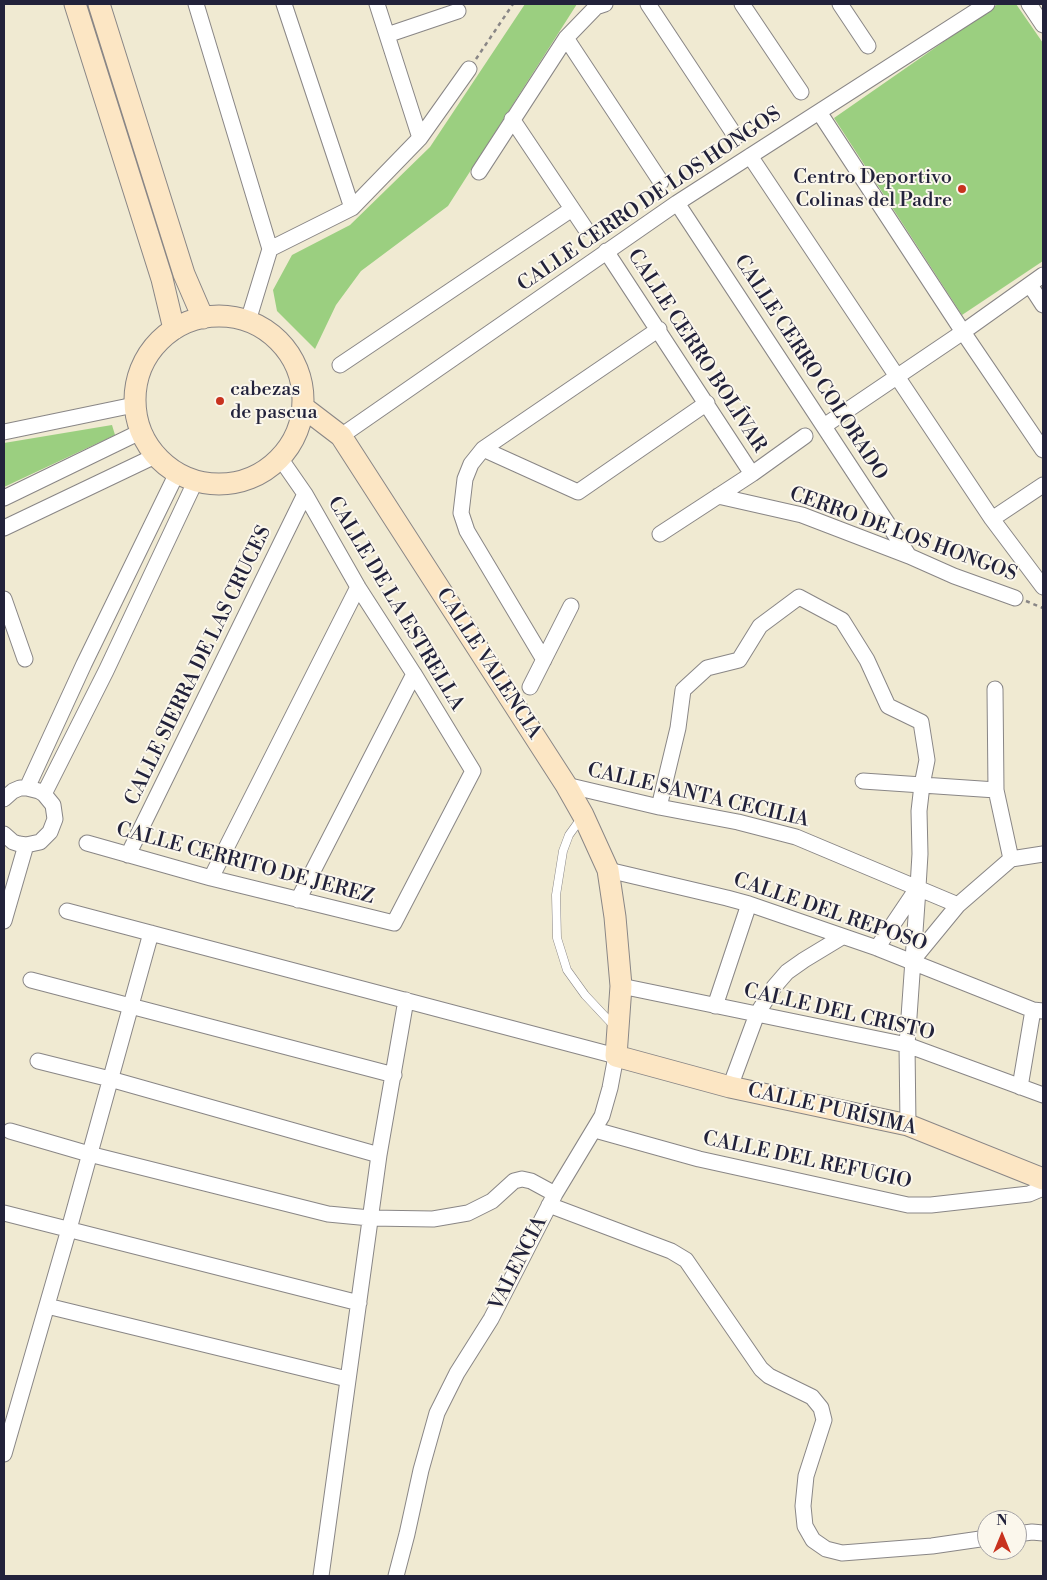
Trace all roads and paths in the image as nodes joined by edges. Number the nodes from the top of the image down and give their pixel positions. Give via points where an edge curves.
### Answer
1 (74, 4) edge
2 (99, 4) edge
3 (196, 4) edge
4 (284, 4) edge
5 (377, 4) edge
6 (513, 4) edge
7 (605, 4) edge
8 (648, 4) edge
9 (742, 4) edge
10 (840, 4) edge
11 (986, 4) edge
12 (1029, 4) edge
13 (458, 11) dead end
14 (1043, 25) edge
15 (107, 28) junction
16 (84, 32) junction
17 (387, 35) junction
18 (566, 38) junction
19 (868, 46) dead end
20 (469, 70) joint
21 (801, 92) dead end
22 (819, 112) junction
23 (512, 119) junction
24 (736, 137) dead end
25 (420, 138) junction
26 (750, 156) junction
27 (479, 172) dead end
28 (661, 182) dead end
29 (677, 203) junction
30 (352, 208) junction
31 (572, 209) junction
32 (585, 228) dead end
33 (270, 249) junction
34 (606, 251) junction
35 (1043, 275) edge
36 (1030, 285) junction
37 (1043, 306) edge
38 (202, 318) junction
39 (248, 321) junction
40 (174, 329) junction
41 (659, 329) junction
42 (963, 332) junction
43 (340, 365) dead end
44 (897, 377) junction
45 (707, 403) junction
46 (134, 405) junction
47 (303, 407) junction
48 (824, 426) junction
49 (4, 432) edge
50 (140, 432) junction
51 (341, 436) junction
52 (805, 436) dead end
53 (484, 449) junction
54 (1043, 450) edge
55 (155, 456) junction
56 (280, 458) junction
57 (752, 474) junction
58 (186, 477) junction
59 (1043, 485) edge
60 (305, 494) junction
61 (718, 496) junction
62 (4, 498) edge
63 (992, 519) junction
64 (4, 528) edge
65 (660, 534) dead end
66 (909, 556) junction
67 (358, 587) junction
68 (1043, 587) edge
69 (1015, 598) joint
70 (4, 599) edge
71 (571, 606) dead end
72 (1043, 608) edge
73 (25, 659) dead end
74 (544, 660) junction
75 (414, 674) junction
76 (530, 687) dead end
77 (995, 689) dead end
78 (863, 781) dead end
79 (566, 785) junction
80 (922, 785) junction
81 (27, 788) junction
82 (996, 790) junction
83 (44, 794) junction
84 (4, 798) edge
85 (660, 807) junction
86 (583, 815) junction
87 (5, 840) edge
88 (87, 843) dead end
89 (26, 845) junction
90 (1043, 854) edge
91 (128, 855) junction
92 (1011, 859) junction
93 (608, 870) junction
94 (211, 878) junction
95 (918, 887) junction
96 (298, 900) junction
97 (749, 904) junction
98 (958, 904) junction
99 (67, 911) dead end
100 (4, 920) edge
101 (394, 924) joint
102 (150, 933) junction
103 (842, 937) junction
104 (877, 948) junction
105 (618, 950) joint
106 (912, 961) junction
107 (31, 980) dead end
108 (621, 986) junction
109 (406, 1000) junction
110 (129, 1006) junction
111 (715, 1006) junction
112 (1038, 1010) edge
113 (757, 1014) junction
114 (617, 1029) junction
115 (907, 1045) junction
116 (616, 1056) junction
117 (38, 1061) dead end
118 (394, 1075) junction
119 (110, 1079) junction
120 (1020, 1086) junction
121 (730, 1087) junction
122 (1043, 1095) edge
123 (908, 1125) junction
124 (595, 1130) junction
125 (10, 1131) dead end
126 (89, 1154) junction
127 (379, 1155) junction
128 (1043, 1179) edge
129 (1043, 1188) edge
130 (552, 1200) junction
131 (4, 1213) edge
132 (370, 1218) junction
133 (69, 1229) junction
134 (358, 1303) junction
135 (47, 1306) junction
136 (347, 1379) junction
137 (4, 1454) edge
138 (1027, 1533) edge
139 (1043, 1533) edge
140 (977, 1539) edge
141 (321, 1576) edge
142 (396, 1576) edge

1 - 16 street
2 - 15 street
3 - 33 street
4 - 30 street
5 - 17 street
6 - 20 path
7 - 18 street via 596,7
8 - 24 street
9 - 21 street
10 - 19 street
11 - 22 street, CALLE CERRO DE LOS HONGOS
12 - 14 street
13 - 17 street
15 - 16 street
15 - 38 street via 184,274
16 - 40 street via 162,279
17 - 25 street
18 - 23 street
18 - 28 street
20 - 25 street
22 - 26 street, CALLE CERRO DE LOS HONGOS
22 - 42 street
23 - 27 street
23 - 31 street
25 - 30 street
26 - 29 street, CALLE CERRO DE LOS HONGOS
26 - 44 street
29 - 34 street, CALLE CERRO DE LOS HONGOS
29 - 48 street, CALLE CERRO COLORADO
30 - 33 street
31 - 32 street
31 - 43 street
33 - 39 street
34 - 41 street, CALLE CERRO BOLÍVAR
34 - 51 street, CALLE CERRO DE LOS HONGOS
35 - 36 street
36 - 37 street
36 - 42 street
38 - 39 street via 222,316
38 - 40 street
39 - 47 street via 272,335 290,355 301,380
40 - 46 street via 149,352 137,377
41 - 45 street, CALLE CERRO BOLÍVAR
41 - 53 street
42 - 44 street
42 - 54 street
44 - 48 street
44 - 63 street
45 - 53 street via 578,492
45 - 57 street, CALLE CERRO BOLÍVAR
46 - 49 street
46 - 50 street
47 - 51 street, CALLE VALENCIA
47 - 56 street via 296,434
48 - 66 street, CALLE CERRO COLORADO
50 - 55 street
50 - 62 street
51 - 79 street, CALLE VALENCIA
52 - 57 street
53 - 74 street via 471,464 465,479 461,513 467,531
55 - 58 street
55 - 64 street
56 - 58 street via 258,475 231,484 203,483
56 - 60 street, CALLE DE LA ESTRELLA
57 - 61 street
58 - 81 street via 84,664
58 - 83 street via 106,671
59 - 63 street
60 - 67 street, CALLE DE LA ESTRELLA
60 - 91 street, CALLE SIERRA DE LAS CRUCES
61 - 65 street
61 - 66 street, CERRO DE LOS HONGOS via 802,515
63 - 68 street
66 - 69 street, CERRO DE LOS HONGOS
67 - 75 street, CALLE DE LA ESTRELLA
67 - 94 street
69 - 72 path, CERRO DE LOS HONGOS
70 - 73 street
71 - 74 street
74 - 76 street
75 - 96 street
75 - 101 street, CALLE DE LA ESTRELLA via 473,771
77 - 82 street
78 - 80 street
79 - 85 street, CALLE SANTA CECILIA
79 - 86 street, CALLE VALENCIA
80 - 82 street
80 - 85 street via 927,760 921,722 888,706 867,660 842,620 799,597 760,626 739,660 707,668 683,690
80 - 95 street
81 - 83 street
81 - 84 street via 13,791
82 - 92 street
83 - 89 street via 53,806 55,819 50,832 40,842
85 - 95 street, CALLE SANTA CECILIA via 796,837
86 - 93 street, CALLE VALENCIA
86 - 114 lane via 569,835 563,851 556,895 557,938 567,970
87 - 89 street
88 - 91 street, CALLE CERRITO DE JEREZ
89 - 100 street
90 - 92 street
91 - 94 street, CALLE CERRITO DE JEREZ
92 - 98 street
93 - 97 street, CALLE DEL REPOSO
93 - 105 street, CALLE VALENCIA
94 - 96 street, CALLE CERRITO DE JEREZ
95 - 98 street, CALLE SANTA CECILIA
95 - 104 street
95 - 106 street
96 - 101 street, CALLE CERRITO DE JEREZ
97 - 103 street, CALLE DEL REPOSO
97 - 111 street
98 - 106 street
99 - 102 street
102 - 109 street
102 - 110 street
103 - 104 street, CALLE DEL REPOSO
103 - 113 street via 787,972
104 - 106 street, CALLE DEL REPOSO
105 - 108 street, VALENCIA
106 - 112 street, CALLE DEL REPOSO
106 - 115 street
107 - 110 street
108 - 111 street, CALLE DEL CRISTO
108 - 114 street, VALENCIA
109 - 116 street
109 - 118 street
110 - 118 street
110 - 119 street
111 - 113 street, CALLE DEL CRISTO
112 - 120 street
113 - 115 street, CALLE DEL CRISTO
113 - 121 street
114 - 116 street, VALENCIA
115 - 120 street, CALLE DEL CRISTO
115 - 123 street
116 - 121 street, CALLE PURÍSIMA
116 - 124 street, VALENCIA via 610,1088
117 - 119 street
118 - 127 street
119 - 126 street
119 - 127 street
120 - 122 street, CALLE DEL CRISTO
121 - 123 street, CALLE PURÍSIMA
123 - 128 street, CALLE PURÍSIMA
124 - 129 street, CALLE DEL REFUGIO via 698,1159 908,1205 1030,1194
124 - 130 street, VALENCIA
125 - 126 street
126 - 132 street via 328,1214
126 - 133 street
127 - 132 street
130 - 132 street via 531,1181 522,1179 468,1214 433,1219
130 - 140 street via 686,1260 761,1369 812,1397 821,1408 824,1420 806,1476 803,1506 805,1526 813,1540 826,1549 842,1553
130 - 142 street, VALENCIA via 491,1319 457,1373 437,1413
131 - 133 street
132 - 134 street
133 - 134 street
133 - 135 street
134 - 136 street
135 - 136 street
135 - 137 street
136 - 141 street
138 - 139 street

